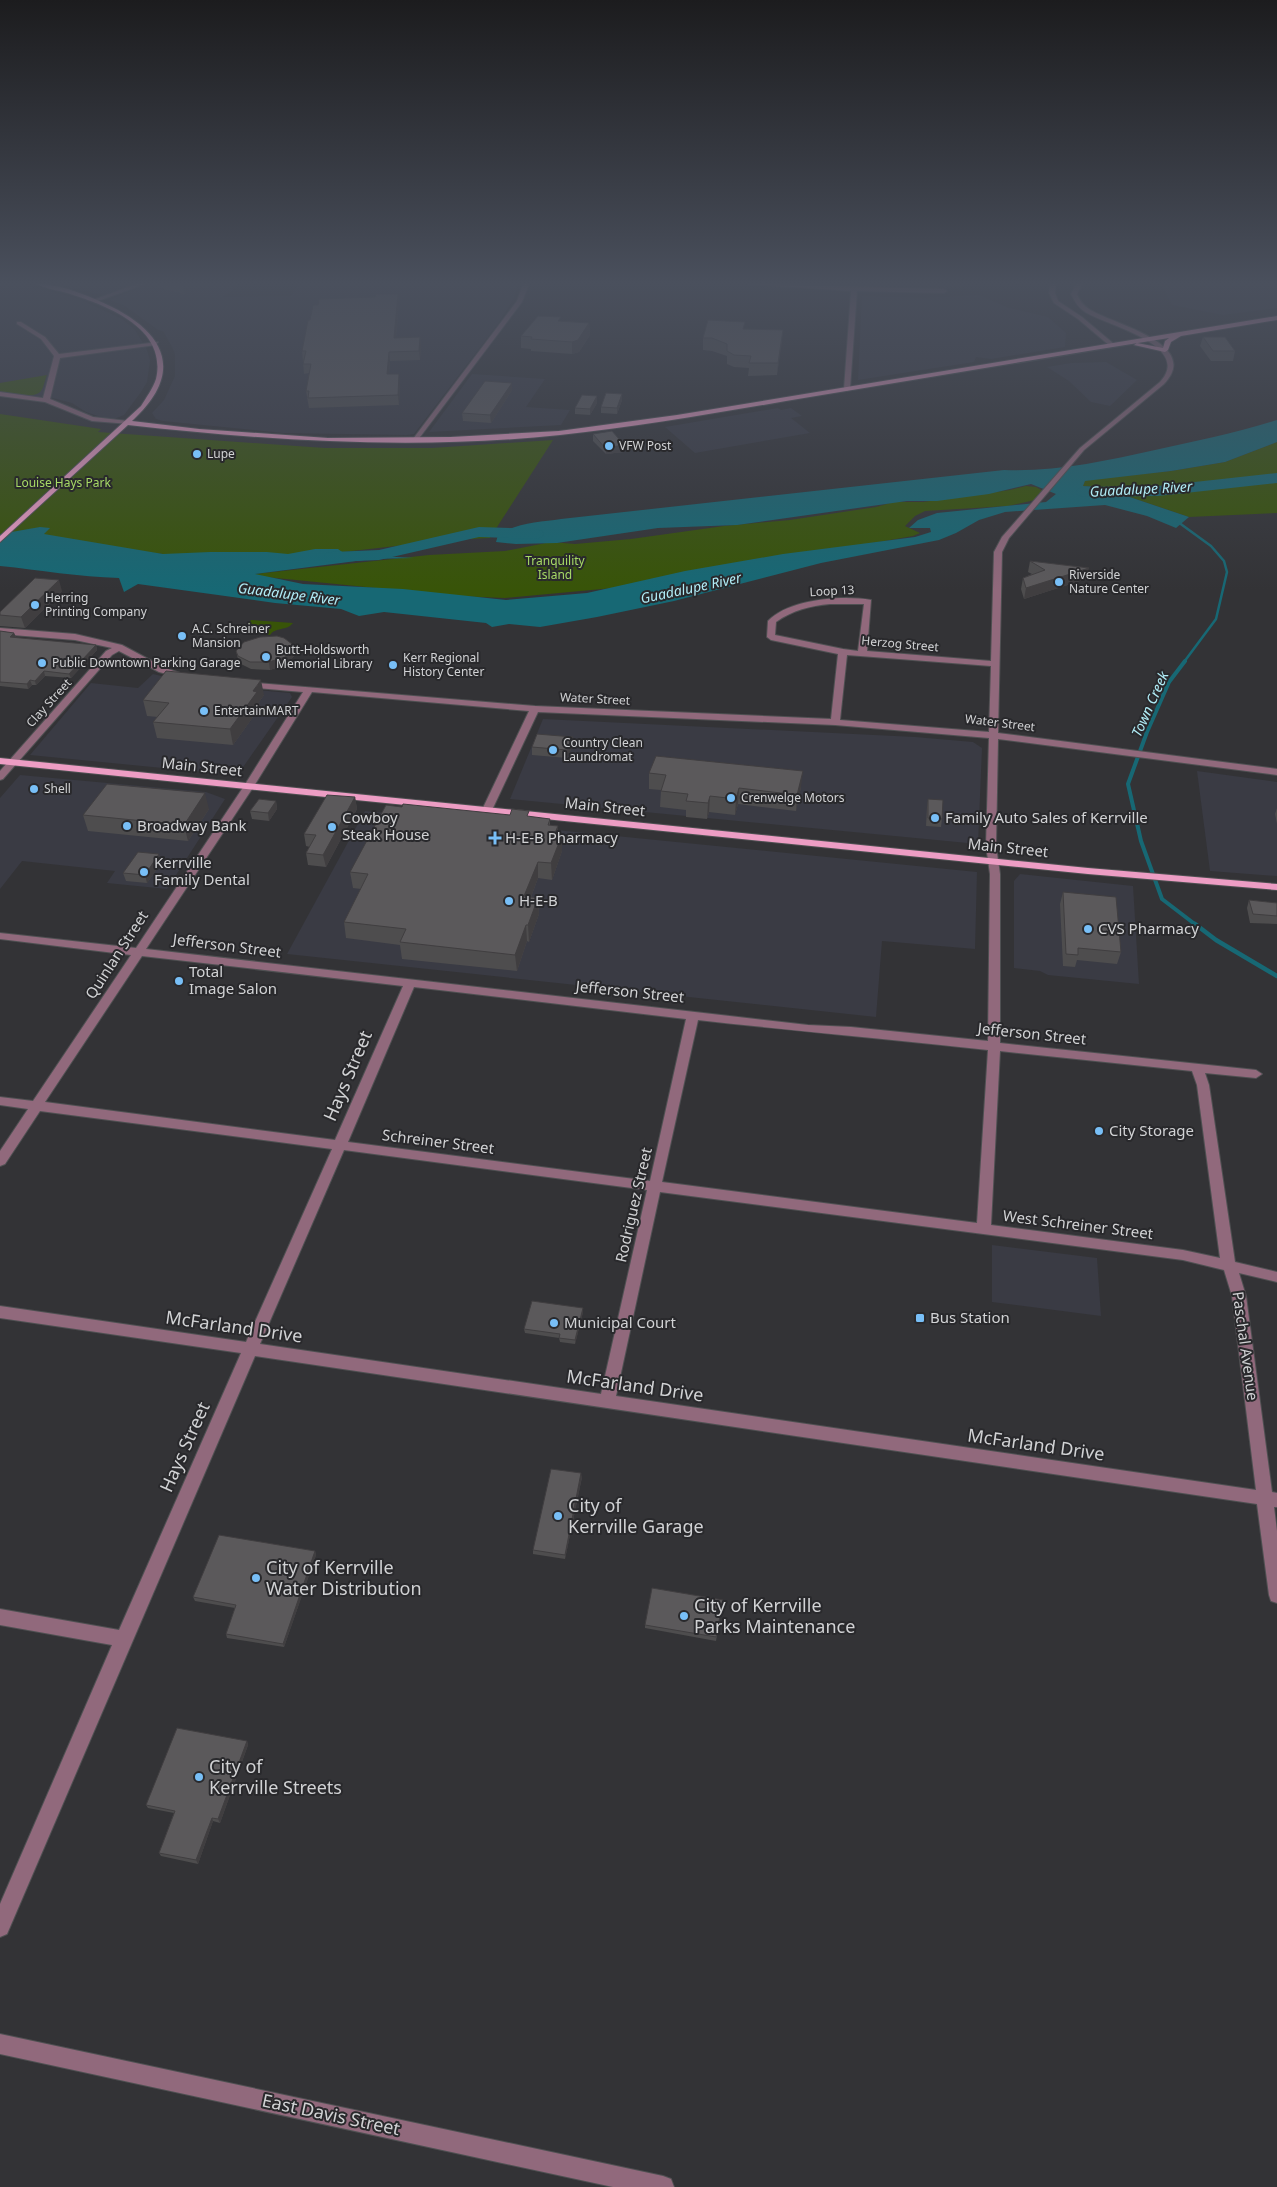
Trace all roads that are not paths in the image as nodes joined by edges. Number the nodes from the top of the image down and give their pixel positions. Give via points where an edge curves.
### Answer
1 (49, 386) edge
2 (157, 386) edge
3 (456, 386) edge
4 (865, 386) edge
5 (1157, 386) edge
6 (847, 389) joint
7 (48, 392) junction
8 (0, 394) edge
9 (27, 398) junction
10 (46, 400) junction
11 (128, 423) junction
12 (415, 440) junction
13 (0, 540) edge
14 (865, 590) dead end
15 (868, 602) junction
16 (0, 631) edge
17 (119, 647) junction
18 (843, 652) junction
19 (862, 653) junction
20 (996, 664) junction
21 (190, 677) edge
22 (240, 684) edge
23 (309, 690) junction
24 (535, 709) junction
25 (835, 722) junction
26 (994, 735) junction
27 (0, 761) edge
28 (12, 763) junction
29 (1277, 772) edge
30 (0, 777) edge
31 (249, 786) junction
32 (488, 810) junction
33 (994, 861) junction
34 (1277, 887) edge
35 (0, 936) edge
36 (139, 952) junction
37 (410, 983) junction
38 (693, 1016) junction
39 (994, 1047) junction
40 (1197, 1069) junction
41 (1256, 1074) dead end
42 (0, 1102) edge
43 (36, 1106) junction
44 (340, 1146) junction
45 (0, 1161) edge
46 (655, 1187) junction
47 (872, 1215) joint
48 (984, 1230) junction
49 (1229, 1265) junction
50 (1277, 1278) edge
51 (0, 1312) edge
52 (250, 1348) junction
53 (607, 1401) junction
54 (1271, 1499) edge
55 (1277, 1595) edge
56 (0, 1617) edge
57 (123, 1639) junction
58 (0, 1927) edge
59 (0, 2044) edge
60 (663, 2187) edge

1 - 7 street
2 - 11 main road via 150,399
3 - 12 street
4 - 6 main road
5 - 20 street via 1100,432 999,548
6 - 12 main road via 604,428
7 - 9 street
7 - 10 street
8 - 9 street
9 - 10 street
10 - 11 street via 92,419
11 - 12 main road via 275,437
11 - 13 main road
14 - 15 street, Loop 13
15 - 18 street, Loop 13 via 810,604 781,613 772,621 771,637
15 - 19 street, Loop 13
16 - 17 street via 75,638
17 - 21 street via 162,670
17 - 28 street, Clay Street via 109,653
18 - 19 street, Herzog Street
18 - 25 street, Herzog Street
19 - 20 street, Herzog Street
20 - 26 street
22 - 23 street, Water Street
23 - 24 street, Water Street
23 - 31 street, Quinlan Street
24 - 25 street, Water Street
24 - 32 street
25 - 26 street, Water Street
26 - 29 street, Water Street
26 - 33 street via 991,846
27 - 28 main road, Main Street
28 - 30 street, Clay Street
28 - 31 main road, Main Street
31 - 32 main road, Main Street
31 - 36 street, Quinlan Street
32 - 33 main road, Main Street
33 - 34 main road, Main Street
33 - 39 street
35 - 36 street, Jefferson Street
36 - 37 street, Jefferson Street
36 - 43 street, Quinlan Street
37 - 38 street, Jefferson Street
37 - 44 street, Hays Street
38 - 39 street, Jefferson Street
38 - 46 street, Rodriguez Street
39 - 40 street, Jefferson Street
39 - 48 street
40 - 41 street, Jefferson Street
40 - 49 street, Paschal Avenue via 1203,1085
42 - 43 street, Schreiner Street
43 - 44 street, Schreiner Street
43 - 45 street, Quinlan Street
44 - 46 street, Schreiner Street
44 - 52 street, Hays Street
46 - 47 street, Schreiner Street
46 - 53 street, Rodriguez Street
47 - 48 street, West Schreiner Street
48 - 49 street, West Schreiner Street via 1183,1255
49 - 50 street, West Schreiner Street
49 - 54 street, Paschal Avenue via 1239,1296
51 - 52 street, McFarland Drive
52 - 53 street, McFarland Drive
52 - 57 street, Hays Street
53 - 54 street, McFarland Drive
54 - 55 street, Paschal Avenue
56 - 57 street
57 - 58 street, Hays Street
59 - 60 street, East Davis Street

